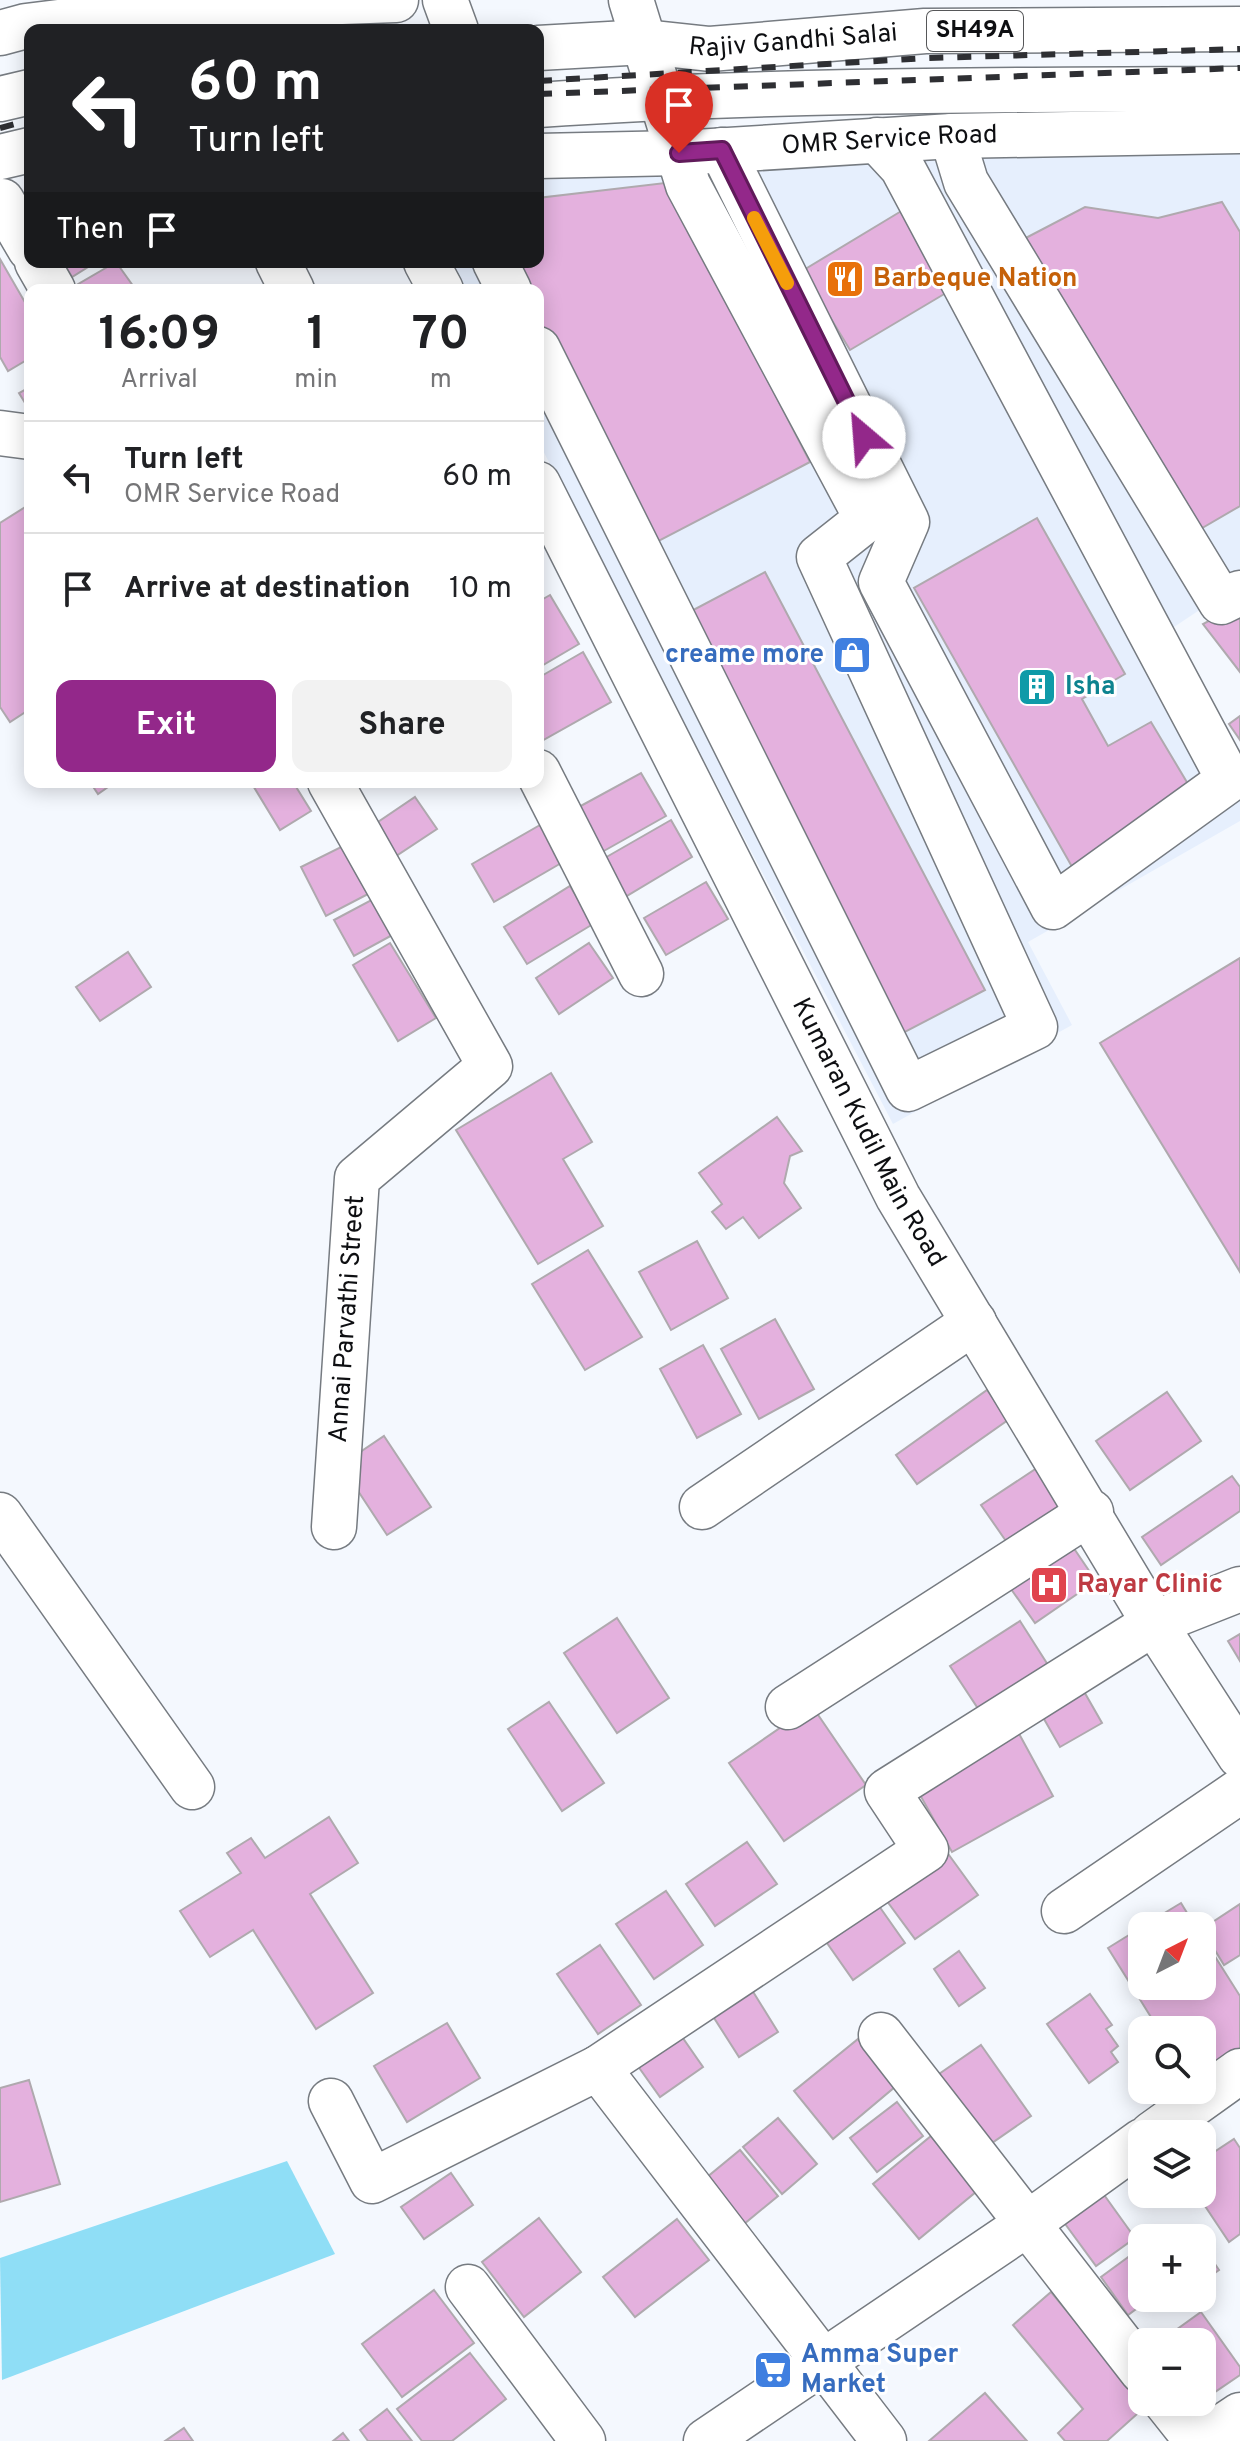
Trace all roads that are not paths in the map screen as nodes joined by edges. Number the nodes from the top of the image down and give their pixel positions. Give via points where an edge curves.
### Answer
1 (396, 0) edge
2 (445, 0) edge
3 (631, 0) edge
4 (42, 24) edge
5 (454, 24) edge
6 (24, 27) edge
7 (1240, 29) edge
8 (1095, 30) junction
9 (0, 33) edge
10 (645, 42) junction
11 (544, 48) edge
12 (1240, 89) edge
13 (1097, 90) junction
14 (24, 93) edge
15 (658, 97) junction
16 (0, 99) edge
17 (544, 105) edge
18 (952, 136) junction
19 (877, 140) junction
20 (1233, 140) edge
21 (722, 150) junction
22 (24, 151) edge
23 (679, 153) junction
24 (544, 156) edge
25 (0, 157) edge
26 (11, 200) edge
27 (24, 234) edge
28 (544, 361) edge
29 (0, 433) edge
30 (24, 436) edge
31 (544, 496) edge
32 (1240, 593) edge
33 (544, 784) edge
34 (333, 788) edge
35 (641, 974) dead end
36 (974, 1322) junction
37 (702, 1507) dead end
38 (1091, 1512) junction
39 (0, 1515) edge
40 (334, 1527) dead end
41 (1240, 1589) edge
42 (1154, 1623) junction
43 (788, 1707) dead end
44 (1240, 1756) edge
45 (192, 1787) dead end
46 (1240, 1791) edge
47 (1064, 1911) dead end
48 (881, 2035) dead end
49 (598, 2068) junction
50 (1240, 2071) edge
51 (331, 2101) dead end
52 (1172, 2120) edge
53 (1128, 2151) edge
54 (1027, 2224) junction
55 (468, 2287) dead end
56 (1128, 2353) edge
57 (824, 2361) junction
58 (1240, 2415) edge
59 (1178, 2416) edge
60 (583, 2441) edge
61 (706, 2441) edge
62 (884, 2441) edge
63 (1199, 2441) edge

1 - 4 street via 174,8
2 - 5 street
3 - 10 street
6 - 9 street
7 - 8 street, Rajiv Gandhi Salai / SH49A
8 - 10 street, Rajiv Gandhi Salai / SH49A via 925,31 710,49
8 - 13 street
10 - 11 street, Rajiv Gandhi Salai / SH49A
10 - 15 street
12 - 13 street, Rajiv Gandhi Salai
13 - 15 street, Rajiv Gandhi Salai
14 - 16 street
15 - 17 street, Rajiv Gandhi Salai
15 - 23 street
18 - 19 street, OMR Service Road
18 - 20 street, OMR Service Road
18 - 32 street via 966,182 1221,602
19 - 21 street, OMR Service Road
19 - 21 street via 902,167 1229,780 1053,907 881,582 907,522
21 - 23 street, OMR Service Road
22 - 25 street
23 - 24 street, OMR Service Road
23 - 28 street via 688,185 867,519 819,557 1035,1027 908,1089
26 - 27 street
29 - 30 street
31 - 36 street, Kumaran Kudil Main Road via 848,1102
33 - 35 street
34 - 40 street, Annai Parvathi Street via 490,1066 357,1178
36 - 37 street
36 - 38 street, Kumaran Kudil Main Road
38 - 42 street, Kumaran Kudil Main Road
38 - 43 street
39 - 45 street
41 - 42 street
42 - 44 street, Kumaran Kudil Main Road
42 - 49 street via 887,1791 926,1850
46 - 47 street
48 - 54 street
49 - 51 street via 372,2181
49 - 57 street
50 - 52 street
53 - 54 street
54 - 56 street
54 - 57 street
55 - 60 street
57 - 61 street
57 - 62 street
58 - 63 street
59 - 63 street

